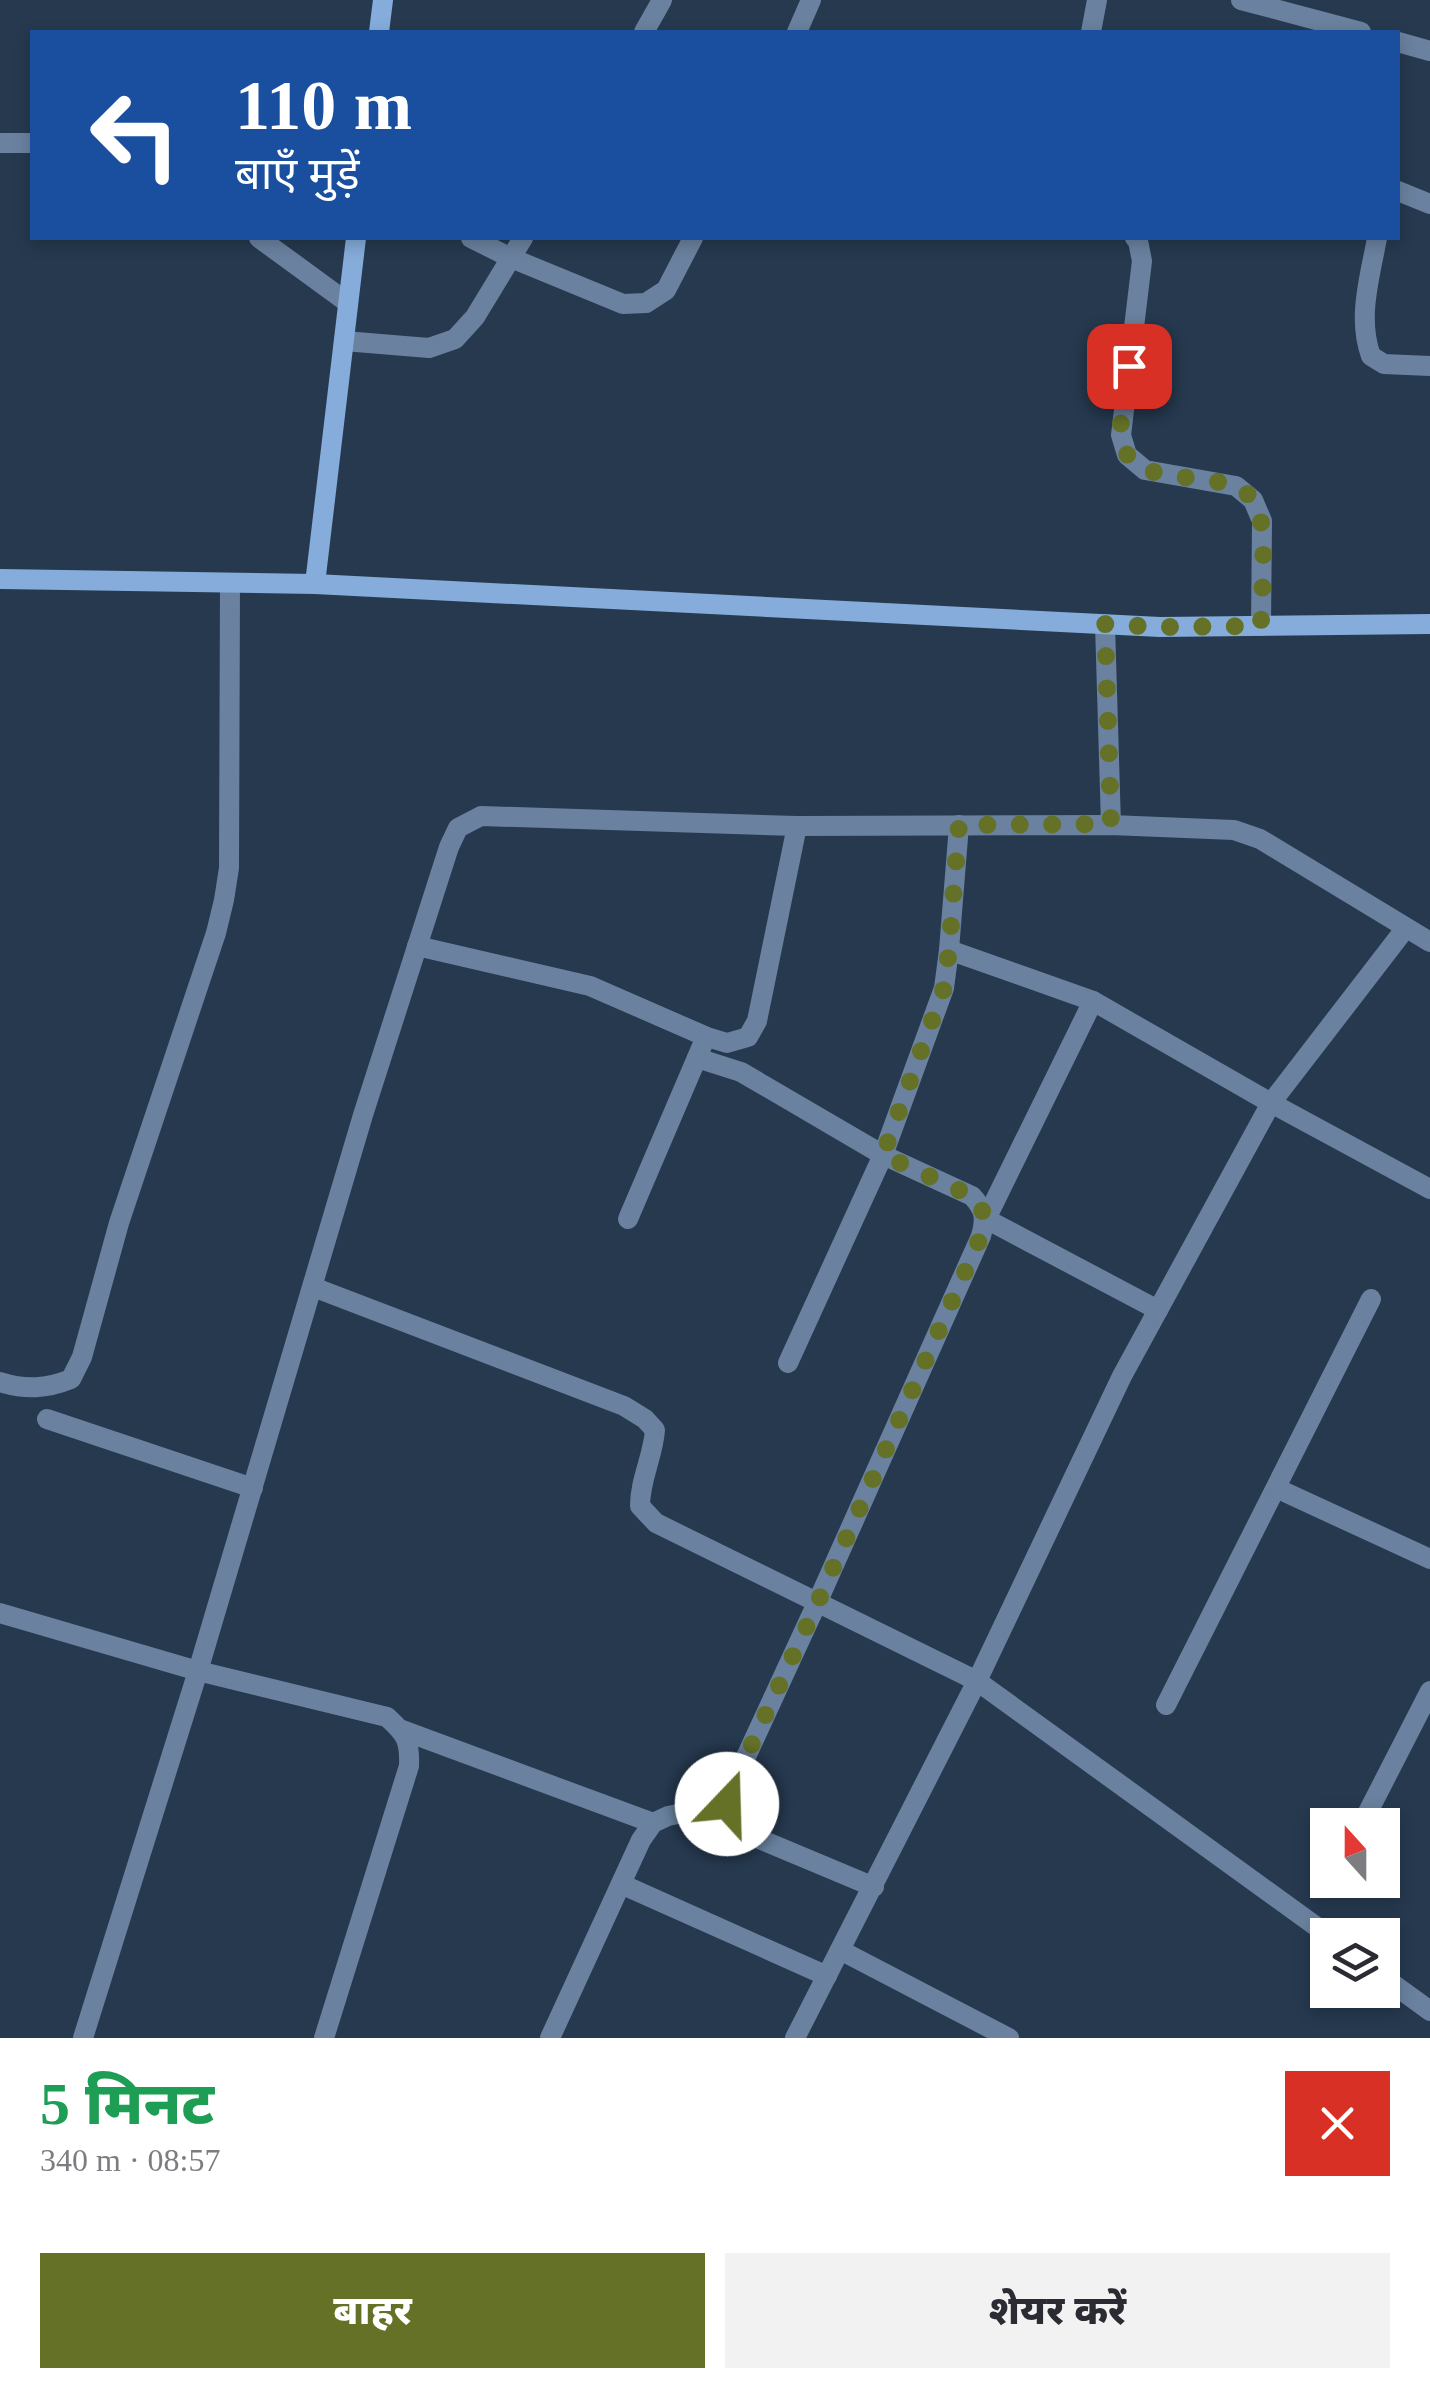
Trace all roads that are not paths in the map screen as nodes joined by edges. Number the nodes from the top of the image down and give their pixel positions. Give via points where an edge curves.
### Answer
1 (383, 0) edge
2 (662, 0) edge
3 (811, 0) edge
4 (1097, 0) edge
5 (1241, 0) edge
6 (380, 30) edge
7 (645, 30) edge
8 (799, 30) edge
9 (1091, 30) edge
10 (1354, 30) edge
11 (1400, 43) edge
12 (1430, 51) edge
13 (30, 142) edge
14 (0, 143) edge
15 (1400, 192) edge
16 (1430, 204) edge
17 (262, 240) edge
18 (356, 240) edge
19 (475, 240) edge
20 (522, 240) edge
21 (692, 240) edge
22 (1137, 240) edge
23 (1377, 240) edge
24 (510, 258) junction
25 (348, 303) junction
26 (344, 341) junction
27 (1430, 366) edge
28 (0, 579) edge
29 (230, 583) junction
30 (315, 584) junction
31 (1105, 624) junction
32 (1261, 626) junction
33 (1426, 626) edge
34 (1111, 824) junction
35 (959, 825) junction
36 (798, 826) junction
37 (1405, 928) junction
38 (1430, 942) edge
39 (417, 946) junction
40 (949, 950) junction
41 (1093, 1001) junction
42 (706, 1036) junction
43 (697, 1058) junction
44 (1271, 1102) junction
45 (883, 1155) junction
46 (1430, 1189) edge
47 (628, 1219) dead end
48 (986, 1219) junction
49 (313, 1287) junction
50 (1372, 1299) dead end
51 (1158, 1310) junction
52 (788, 1362) dead end
53 (0, 1382) edge
54 (47, 1419) dead end
55 (253, 1488) junction
56 (1276, 1488) junction
57 (1430, 1559) edge
58 (817, 1604) junction
59 (0, 1614) edge
60 (198, 1671) junction
61 (977, 1682) junction
62 (1430, 1691) edge
63 (1166, 1704) dead end
64 (402, 1730) junction
65 (727, 1804) junction
66 (1370, 1808) edge
67 (652, 1822) junction
68 (620, 1884) junction
69 (874, 1886) junction
70 (1310, 1922) edge
71 (840, 1950) junction
72 (827, 1976) junction
73 (1400, 1989) edge
74 (1430, 2011) edge
75 (83, 2038) edge
76 (324, 2038) edge
77 (550, 2038) edge
78 (795, 2038) edge
79 (1008, 2038) edge

1 - 6 street
2 - 7 street
3 - 8 street
4 - 9 street
5 - 10 street
11 - 12 street
13 - 14 street
15 - 16 street
17 - 25 street
18 - 25 street
19 - 24 street
20 - 24 street
21 - 24 street via 666,290 646,303 623,304
22 - 32 street via 1142,261 1120,435 1127,456 1145,470 1236,486 1254,500 1262,521
23 - 27 street via 1364,318 1371,356 1384,364
24 - 26 street via 455,339 429,348
25 - 26 street
26 - 30 street
28 - 29 street
29 - 30 street
29 - 53 street via 229,868 216,932 82,1357 71,1379 50,1388
30 - 31 street
31 - 32 street
31 - 34 street
32 - 33 street
34 - 35 street
34 - 37 street via 1234,830 1260,838
35 - 36 street
35 - 40 street
36 - 39 street via 481,816 458,828 448,847
36 - 42 street via 757,1021 748,1037 727,1042
37 - 38 street
37 - 44 street
39 - 42 street via 590,986
39 - 49 street
40 - 41 street
40 - 45 street via 944,988
41 - 44 street
41 - 48 street
42 - 43 street
43 - 45 street via 741,1072
43 - 47 street
44 - 46 street
44 - 51 street
45 - 48 street via 972,1196
45 - 52 street
48 - 51 street
48 - 58 street
49 - 55 street
49 - 58 street via 646,1419 655,1430 640,1506 656,1523
50 - 56 street
51 - 61 street
54 - 55 street
55 - 60 street
56 - 57 street
56 - 63 street
58 - 61 street
58 - 65 street
59 - 60 street
60 - 64 street via 387,1717
60 - 75 street
61 - 69 street
61 - 70 street
62 - 66 street
64 - 67 street
64 - 76 street via 410,1746 408,1766
65 - 67 street
65 - 69 street via 740,1831
67 - 68 street
68 - 72 street
68 - 77 street
69 - 71 street
71 - 72 street
71 - 79 street
72 - 78 street
73 - 74 street

